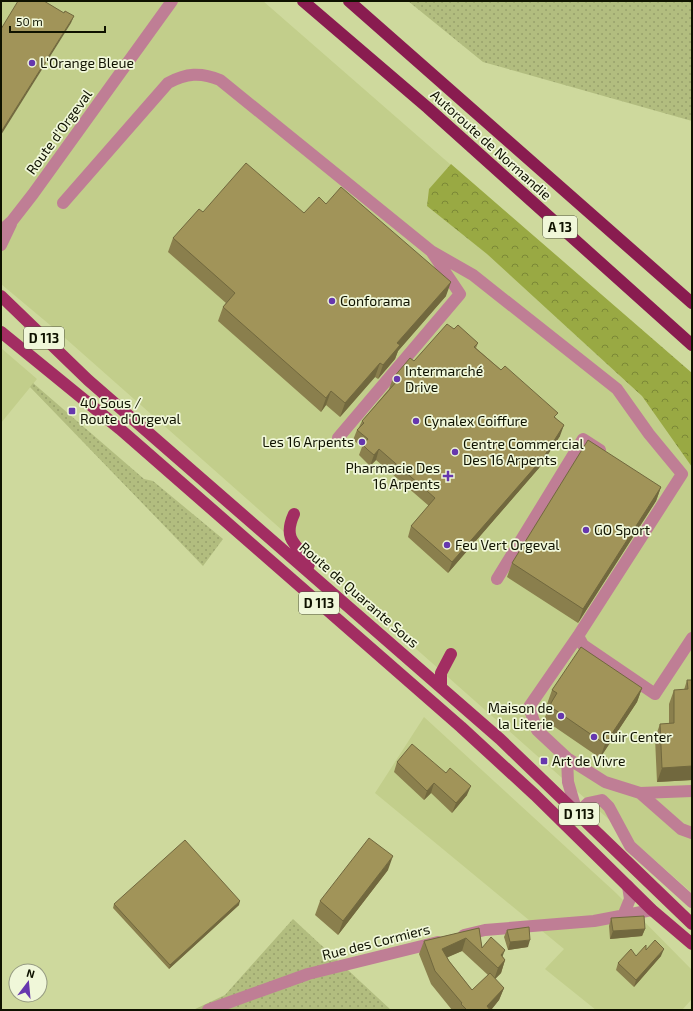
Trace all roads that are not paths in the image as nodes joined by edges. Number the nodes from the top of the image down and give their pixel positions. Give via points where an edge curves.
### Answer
1 (172, 1) edge
2 (303, 1) edge
3 (348, 1) edge
4 (63, 203) dead end
5 (12, 221) junction
6 (1, 231) edge
7 (1, 246) edge
8 (431, 251) junction
9 (1, 296) edge
10 (692, 303) edge
11 (1, 332) edge
12 (692, 345) edge
13 (338, 438) dead end
14 (609, 455) edge
15 (294, 514) dead end
16 (307, 570) junction
17 (497, 579) dead end
18 (578, 636) junction
19 (692, 638) edge
20 (451, 654) dead end
21 (441, 686) junction
22 (567, 758) junction
23 (605, 782) junction
24 (692, 791) edge
25 (640, 793) junction
26 (602, 800) junction
27 (577, 813) junction
28 (566, 825) junction
29 (692, 833) edge
30 (651, 885) junction
31 (673, 885) junction
32 (628, 886) junction
33 (692, 890) edge
34 (692, 902) edge
35 (652, 910) junction
36 (623, 916) junction
37 (692, 918) edge
38 (692, 924) edge
39 (692, 944) edge
40 (692, 950) edge
41 (208, 1010) edge

1 - 5 street, Route d'Orgeval
2 - 12 highway, Autoroute de Normandie / A 13 via 428,108
3 - 10 highway, Autoroute de Normandie / A 13
4 - 8 street via 168,83 199,73 220,80
5 - 6 street, Route d'Orgeval
5 - 7 street, Route d'Orgeval
8 - 13 street via 460,294
8 - 18 street via 473,275 617,389 682,474
9 - 16 main road, Route de Quarante Sous / D 113 via 88,380
11 - 28 main road, D 113 via 120,429 466,732
14 - 17 street via 583,439
15 - 16 main road via 289,531 292,542 310,561
16 - 21 main road, Route de Quarante Sous / D 113
18 - 19 street via 583,644 655,694
18 - 22 street via 529,707 537,730
20 - 21 main road via 441,673
21 - 27 main road, Route de Quarante Sous / D 113
22 - 23 street
22 - 27 street via 568,782
23 - 25 street
23 - 26 street
24 - 25 street
25 - 29 street via 681,828
26 - 27 street via 588,803
26 - 31 street via 609,807 630,846
27 - 28 street
27 - 30 main road, Route de Quarante Sous / D 113
28 - 32 main road, D 113
30 - 37 main road
30 - 38 main road, Route de Quarante Sous / D 113
31 - 33 street
31 - 34 street
32 - 35 main road, D 113
32 - 36 street via 630,898
35 - 36 street, Rue des Cormiers
35 - 39 main road, D 113
35 - 40 main road
36 - 41 street, Rue des Cormiers via 594,921 485,930 308,974

